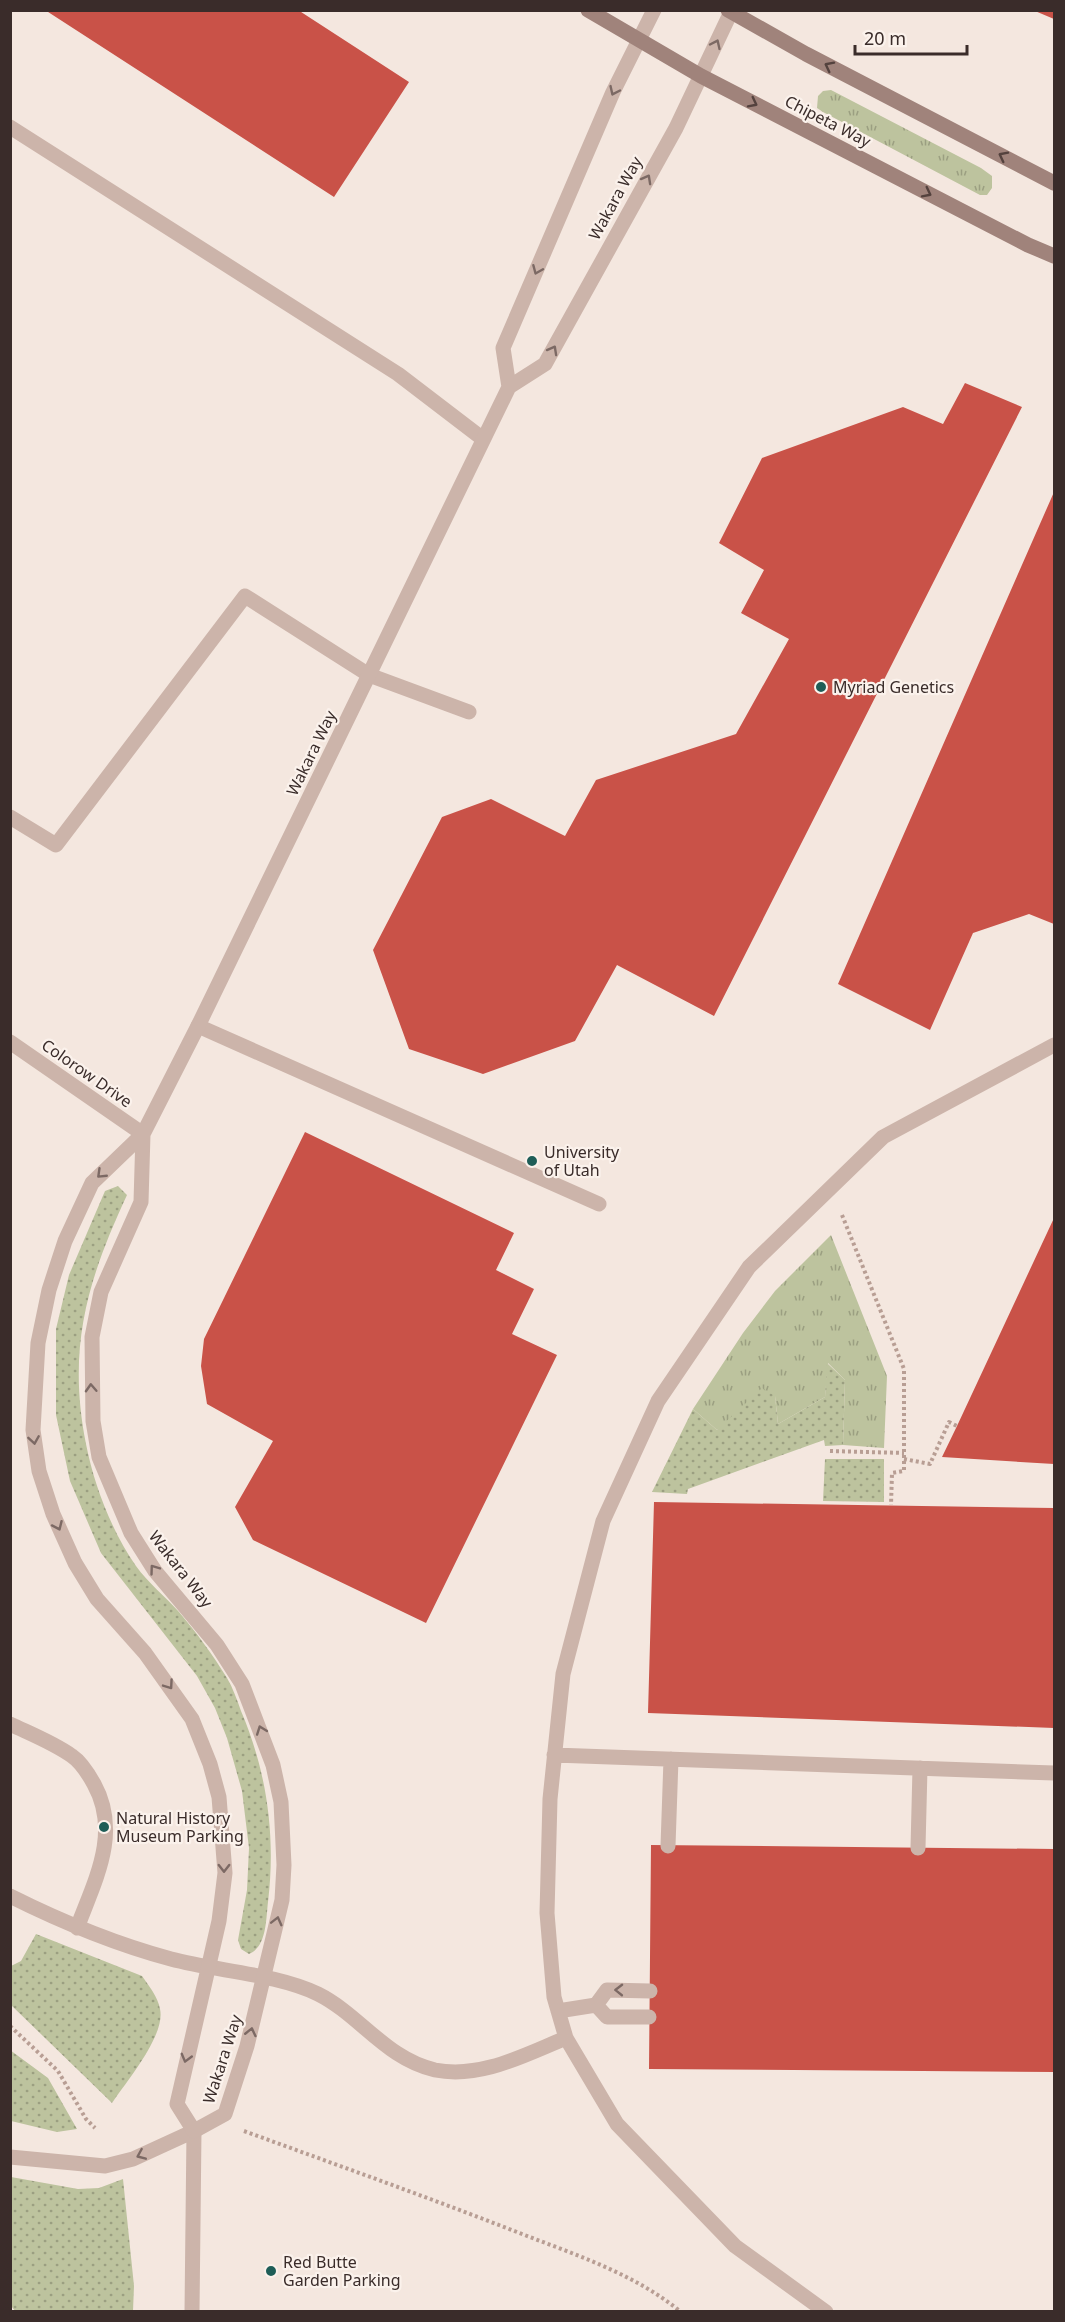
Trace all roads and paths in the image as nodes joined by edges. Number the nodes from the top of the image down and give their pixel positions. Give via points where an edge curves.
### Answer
1 (588, 10) edge
2 (654, 10) edge
3 (730, 11) edge
4 (639, 38) junction
5 (701, 76) junction
6 (10, 127) edge
7 (1054, 183) edge
8 (1054, 256) edge
9 (509, 387) junction
10 (483, 439) junction
11 (369, 675) junction
12 (469, 712) dead end
13 (10, 817) edge
14 (198, 1026) junction
15 (10, 1042) edge
16 (1054, 1045) edge
17 (142, 1134) junction
18 (599, 1204) dead end
19 (840, 1212) dead end
20 (957, 1426) dead end
21 (830, 1451) dead end
22 (904, 1453) junction
23 (904, 1459) junction
24 (891, 1505) dead end
25 (10, 1724) edge
26 (554, 1755) junction
27 (671, 1760) junction
28 (920, 1768) junction
29 (1054, 1773) edge
30 (668, 1846) dead end
31 (918, 1848) dead end
32 (10, 1896) edge
33 (76, 1928) junction
34 (210, 1967) junction
35 (263, 1978) junction
36 (650, 1991) dead end
37 (596, 2005) junction
38 (558, 2011) junction
39 (649, 2017) dead end
40 (10, 2026) edge
41 (566, 2038) junction
42 (95, 2128) dead end
43 (194, 2131) junction
44 (243, 2131) dead end
45 (10, 2157) edge
46 (192, 2312) edge
47 (681, 2312) edge
48 (826, 2312) edge

1 - 4 street, Chipeta Way
2 - 4 street
5 -> 3 street, Wakara Way
7 -> 3 street
4 - 5 street, Chipeta Way
4 -> 9 street via 503,348
5 -> 8 street, Chipeta Way
9 -> 5 street, Wakara Way via 545,364
6 - 10 street via 398,374
9 - 10 street, Wakara Way
10 - 11 street, Wakara Way
11 - 12 street
11 - 13 street via 245,596 56,845
11 - 14 street, Wakara Way
14 - 17 street, Wakara Way
14 - 18 street
15 - 17 street, Colorow Drive
16 - 26 street via 883,1137 749,1267 658,1401 603,1521 563,1674
17 -> 34 street, Wakara Way via 92,1183 65,1241 38,1343 33,1430 39,1471 75,1563 97,1599 145,1653 192,1719 210,1764 219,1797 225,1872
35 -> 17 street, Wakara Way via 282,1900 284,1865 273,1765 242,1684 218,1645 155,1571 131,1533 99,1457 93,1421 92,1337 101,1293 141,1202
19 - 22 path via 904,1369
20 - 23 path via 949,1422 930,1464
21 - 22 path
22 - 23 path
23 - 24 path via 904,1471 892,1473
25 - 33 street via 73,1756 104,1803 108,1829 102,1859
26 - 27 street
26 - 38 street via 547,1913
27 - 28 street
27 - 30 street
28 - 29 street
28 - 31 street
32 - 33 street
33 - 34 street
34 - 35 street
34 -> 43 street, Wakara Way via 177,2104
35 - 41 street via 317,1993 407,2060 435,2070 464,2072 489,2068
43 -> 35 street, Wakara Way via 225,2114 248,2046
36 -> 37 street via 607,1990
37 - 38 street
37 - 39 street via 607,2017
38 - 41 street
40 - 42 path via 58,2071
41 - 48 street via 617,2124 735,2246
43 -> 45 street via 133,2159 105,2166
43 - 46 street
44 - 47 path via 601,2265 638,2283

